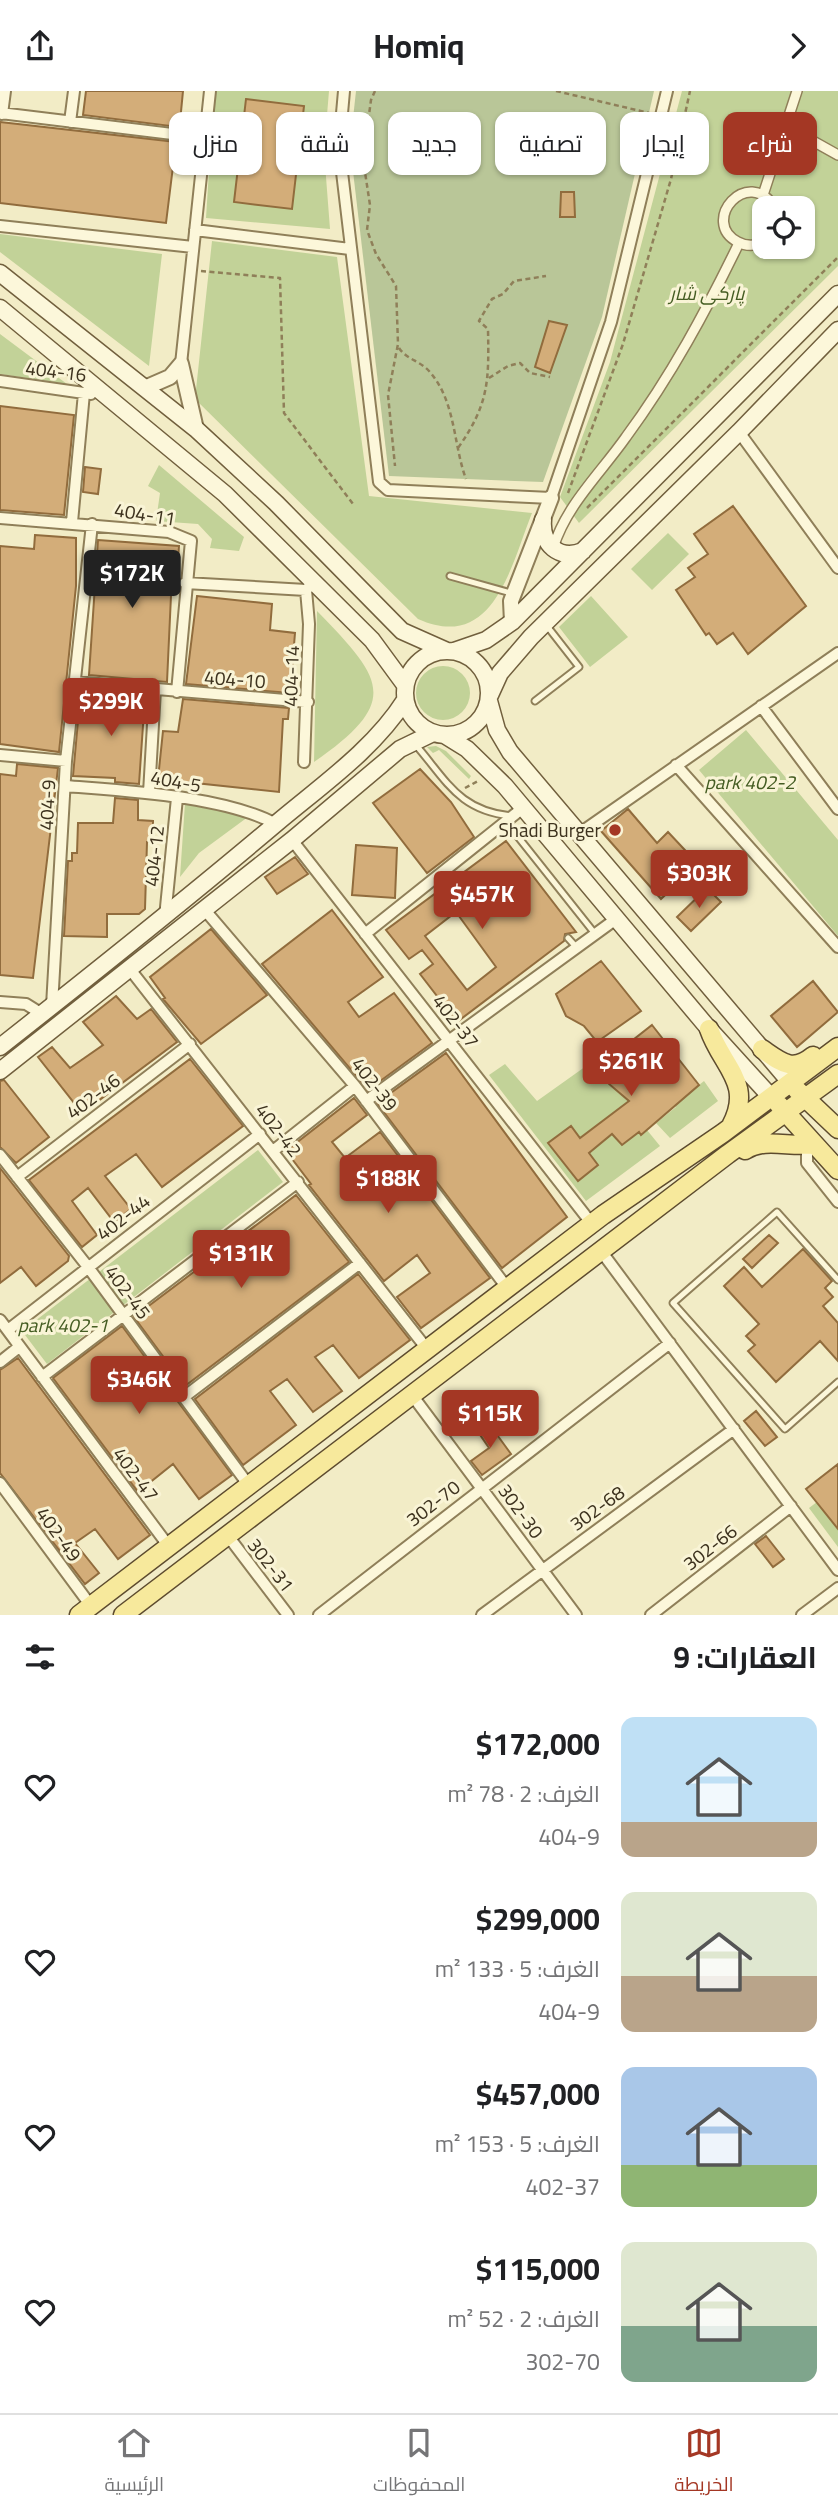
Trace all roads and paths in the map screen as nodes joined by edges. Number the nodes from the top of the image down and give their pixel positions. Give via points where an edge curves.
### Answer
1 (5, 91) edge
2 (74, 91) edge
3 (210, 91) edge
4 (344, 91) edge
5 (375, 91) edge
6 (556, 91) edge
7 (667, 91) edge
8 (690, 91) edge
9 (797, 91) edge
10 (208, 112) edge
11 (645, 112) edge
12 (790, 112) edge
13 (1, 113) edge
14 (70, 122) junction
15 (169, 134) edge
16 (817, 143) edge
17 (838, 155) edge
18 (201, 175) edge
19 (770, 175) edge
20 (763, 195) joint
21 (0, 226) edge
22 (195, 230) junction
23 (740, 243) junction
24 (752, 245) edge
25 (193, 247) junction
26 (350, 249) junction
27 (838, 257) edge
28 (191, 270) junction
29 (0, 273) edge
30 (546, 276) dead end
31 (838, 294) edge
32 (0, 308) edge
33 (51, 312) junction
34 (838, 330) edge
35 (34, 335) junction
36 (398, 347) junction
37 (181, 364) junction
38 (550, 377) dead end
39 (489, 378) junction
40 (0, 381) edge
41 (147, 387) junction
42 (84, 393) junction
43 (108, 395) junction
44 (196, 429) junction
45 (739, 432) junction
46 (458, 448) junction
47 (395, 466) dead end
48 (466, 479) dead end
49 (551, 498) junction
50 (353, 504) dead end
51 (574, 504) junction
52 (0, 518) edge
53 (543, 520) junction
54 (72, 522) junction
55 (92, 524) junction
56 (552, 549) junction
57 (585, 550) junction
58 (838, 568) edge
59 (450, 576) dead end
60 (186, 583) junction
61 (311, 586) junction
62 (514, 593) junction
63 (512, 622) junction
64 (545, 624) junction
65 (450, 651) junction
66 (838, 653) edge
67 (75, 682) junction
68 (155, 690) junction
69 (177, 692) junction
70 (405, 693) junction
71 (490, 698) junction
72 (535, 701) dead end
73 (308, 702) junction
74 (761, 706) junction
75 (439, 735) junction
76 (412, 741) junction
77 (0, 755) edge
78 (66, 761) junction
79 (304, 762) dead end
80 (676, 765) junction
81 (66, 786) junction
82 (149, 793) junction
83 (833, 793) edge
84 (177, 798) junction
85 (838, 809) edge
86 (516, 815) junction
87 (276, 824) junction
88 (580, 833) junction
89 (292, 840) junction
90 (242, 853) junction
91 (254, 868) junction
92 (204, 909) junction
93 (165, 917) junction
94 (616, 919) junction
95 (365, 934) junction
96 (596, 935) junction
97 (568, 937) dead end
98 (838, 947) edge
99 (578, 949) junction
100 (129, 968) junction
101 (0, 1002) edge
102 (47, 1010) junction
103 (709, 1029) junction
104 (838, 1037) edge
105 (450, 1041) junction
106 (190, 1044) junction
107 (0, 1047) edge
108 (838, 1047) edge
109 (762, 1049) junction
110 (0, 1071) edge
111 (838, 1074) edge
112 (838, 1081) edge
113 (790, 1082) junction
114 (355, 1086) junction
115 (838, 1093) edge
116 (770, 1096) junction
117 (804, 1098) junction
118 (366, 1101) junction
119 (786, 1112) junction
120 (731, 1126) junction
121 (838, 1129) edge
122 (260, 1134) junction
123 (814, 1144) junction
124 (273, 1151) junction
125 (0, 1155) edge
126 (714, 1164) junction
127 (838, 1170) edge
128 (17, 1177) junction
129 (298, 1182) junction
130 (838, 1202) edge
131 (592, 1224) junction
132 (601, 1251) junction
133 (360, 1263) junction
134 (88, 1267) junction
135 (838, 1280) edge
136 (508, 1289) junction
137 (123, 1315) junction
138 (0, 1320) edge
139 (8, 1330) junction
140 (670, 1343) junction
141 (19, 1347) junction
142 (427, 1349) junction
143 (0, 1362) edge
144 (42, 1377) junction
145 (836, 1387) edge
146 (412, 1395) junction
147 (184, 1397) junction
148 (734, 1429) junction
149 (0, 1483) edge
150 (250, 1487) junction
151 (481, 1487) junction
152 (791, 1506) junction
153 (228, 1536) junction
154 (170, 1548) junction
155 (542, 1569) junction
156 (838, 1570) edge
157 (838, 1588) edge
158 (85, 1611) edge
159 (124, 1615) edge
160 (288, 1615) edge
161 (319, 1615) edge
162 (482, 1615) edge
163 (576, 1615) edge
164 (651, 1615) edge
165 (802, 1615) edge

1 - 13 street
2 - 14 street
3 - 10 street
4 - 26 street via 339,147
5 - 36 path via 363,159 370,205 367,230 396,286
6 - 11 path
7 - 49 street via 611,322
8 - 51 path via 671,179 623,344 567,494
9 - 12 street
13 - 14 street
14 - 15 street
16 - 17 street
18 - 22 street
19 - 20 street
20 - 23 street via 746,192 726,207 724,224 732,239
21 - 25 street
22 - 25 street
22 - 26 street
23 - 24 street
23 - 51 street via 677,363 626,439
25 - 28 street
26 - 49 street via 381,485 388,490
27 - 51 path via 581,514
28 - 37 street
28 - 50 path via 280,278 284,413
29 - 33 main road
30 - 39 path via 514,281 484,309 479,321 488,329
31 - 57 main road
32 - 35 main road
33 - 35 main road
33 - 41 main road
34 - 45 main road
35 - 43 main road
36 - 46 path via 430,372 453,419
36 - 47 path via 388,395
37 - 41 street via 170,377
37 - 44 street
38 - 39 path via 530,373 520,363
39 - 46 path via 485,401
40 - 42 street, 404-16
41 - 44 main road
42 - 43 street, 404-16
42 - 54 street
43 - 61 main road via 207,478
44 - 65 main road via 402,631
45 - 58 street
45 - 64 main road
46 - 48 path
49 - 53 street
51 - 56 street
52 - 54 street, 404-11
53 - 56 main road via 545,541
53 - 62 street
54 - 55 street, 404-11
55 - 60 street, 404-11 via 169,532 191,541
55 - 67 street, 404-9
56 - 57 main road via 569,555
57 - 63 main road
59 - 62 lane
60 - 61 street
60 - 69 street
61 - 70 main road via 379,647
61 - 73 street, 404-14
62 - 63 street
63 - 65 main road via 486,640
64 - 71 main road via 509,661
64 - 72 lane via 579,667
65 - 70 main road via 420,661
65 - 71 main road via 465,655 484,671
66 - 74 street
67 - 68 street, 404-10
67 - 78 street, 404-9
68 - 69 street, 404-10
68 - 82 street
69 - 73 street, 404-10
70 - 75 main road via 414,720
70 - 87 main road via 378,737
71 - 75 main road via 479,723 469,730
71 - 88 main road via 502,740
73 - 79 street, 404-14
74 - 80 street
74 - 83 street
75 - 76 main road
75 - 86 main road via 475,756
76 - 86 lane via 466,802 486,814
76 - 89 main road
77 - 78 street
78 - 81 street, 404-9
80 - 88 street
80 - 98 street
81 - 82 street, 404-5
81 - 102 street, 404-9
82 - 84 street, 404-5
83 - 85 street
84 - 87 street, 404-5 via 251,811
84 - 93 street, 404-12
86 - 94 main road
86 - 95 street
86 - 96 lane
87 - 90 main road
88 - 109 main road
89 - 91 main road
89 - 95 street, 402-37
90 - 91 main road
90 - 93 main road
91 - 92 main road
92 - 100 main road
92 - 114 street, 402-39
93 - 102 main road
94 - 96 street
94 - 103 main road
95 - 105 street, 402-37
96 - 99 street
97 - 99 lane
99 - 105 street
100 - 106 street, 402-42
100 - 110 main road
101 - 102 street
102 - 107 main road
103 - 116 main road
103 - 120 main road via 740,1090
104 - 109 main road via 793,1066
105 - 118 street
105 - 131 street, 402-37
106 - 122 street, 402-42
106 - 128 street, 402-46
108 - 113 main road
109 - 113 main road
111 - 117 main road
112 - 115 main road
113 - 116 main road
113 - 117 main road
114 - 118 street, 402-39
114 - 124 street
116 - 119 main road
116 - 120 main road
117 - 119 main road
117 - 121 main road
118 - 136 street, 402-39
119 - 123 main road
119 - 126 main road
120 - 131 main road
122 - 124 street, 402-42
122 - 134 street, 402-44
123 - 126 main road via 760,1143 727,1163
123 - 127 main road
123 - 130 street via 806,1157 809,1168
124 - 129 street, 402-42
125 - 128 street, 402-45
126 - 132 main road
128 - 134 street, 402-45
129 - 133 street, 402-42
129 - 137 street
131 - 136 main road
132 - 140 street
132 - 146 main road
133 - 142 street, 402-42
133 - 147 street
134 - 137 street, 402-45
134 - 139 street, 402-44
135 - 145 lane via 777,1212 673,1303 785,1429
136 - 142 main road
137 - 144 street
137 - 147 street, 402-45
138 - 139 street, 402-47
139 - 141 street, 402-47
140 - 148 street
140 - 151 street, 302-70
141 - 143 street
141 - 144 street, 402-47
142 - 150 main road
144 - 154 street, 402-47
146 - 151 street, 302-30
146 - 153 main road
147 - 150 street, 402-45
148 - 152 street
148 - 155 street, 302-68
149 - 158 street, 402-49
150 - 154 main road
151 - 155 street, 302-30
151 - 161 street, 302-70
152 - 156 street
152 - 164 street, 302-66
153 - 159 main road
153 - 160 street, 302-31
154 - 158 main road
155 - 162 street, 302-68
155 - 163 street, 302-30
157 - 165 street

